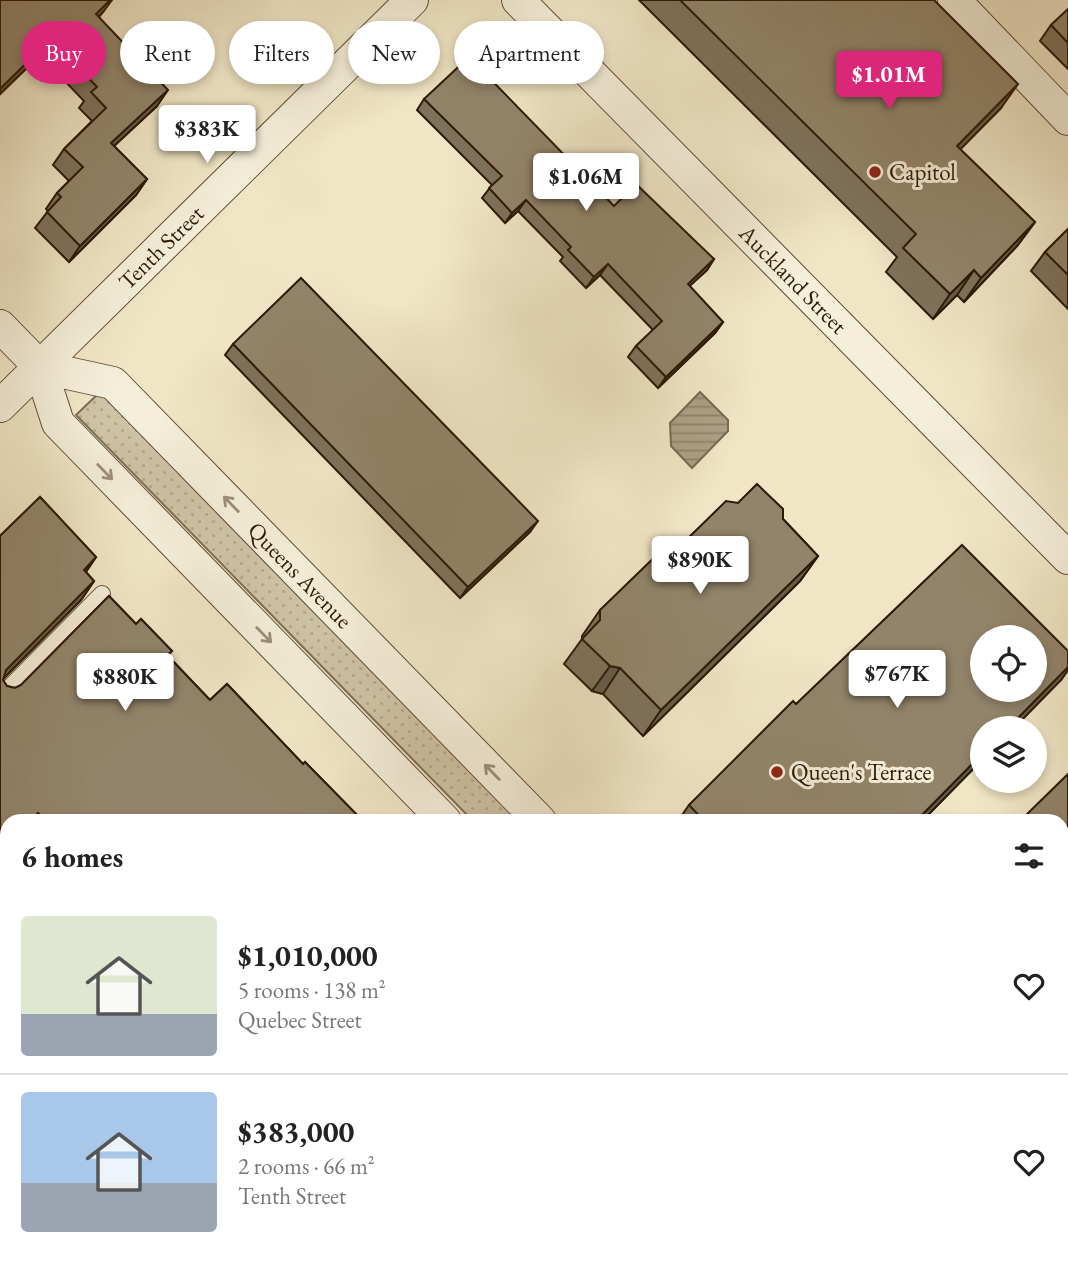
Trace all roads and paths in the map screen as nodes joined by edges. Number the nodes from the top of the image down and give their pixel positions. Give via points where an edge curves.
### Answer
1 (412, 0) edge
2 (518, 0) edge
3 (954, 0) edge
4 (1068, 119) edge
5 (0, 326) edge
6 (40, 367) junction
7 (0, 406) edge
8 (1068, 558) edge
9 (102, 594) dead end
10 (0, 697) edge
11 (438, 814) edge
12 (533, 814) edge

1 - 6 street, Tenth Street
2 - 8 street, Auckland Street
3 - 4 street
5 - 6 street
6 - 7 street, Tenth Street
6 -> 11 street via 58,423
12 -> 6 street, Queens Avenue via 113,383
9 - 10 lane

